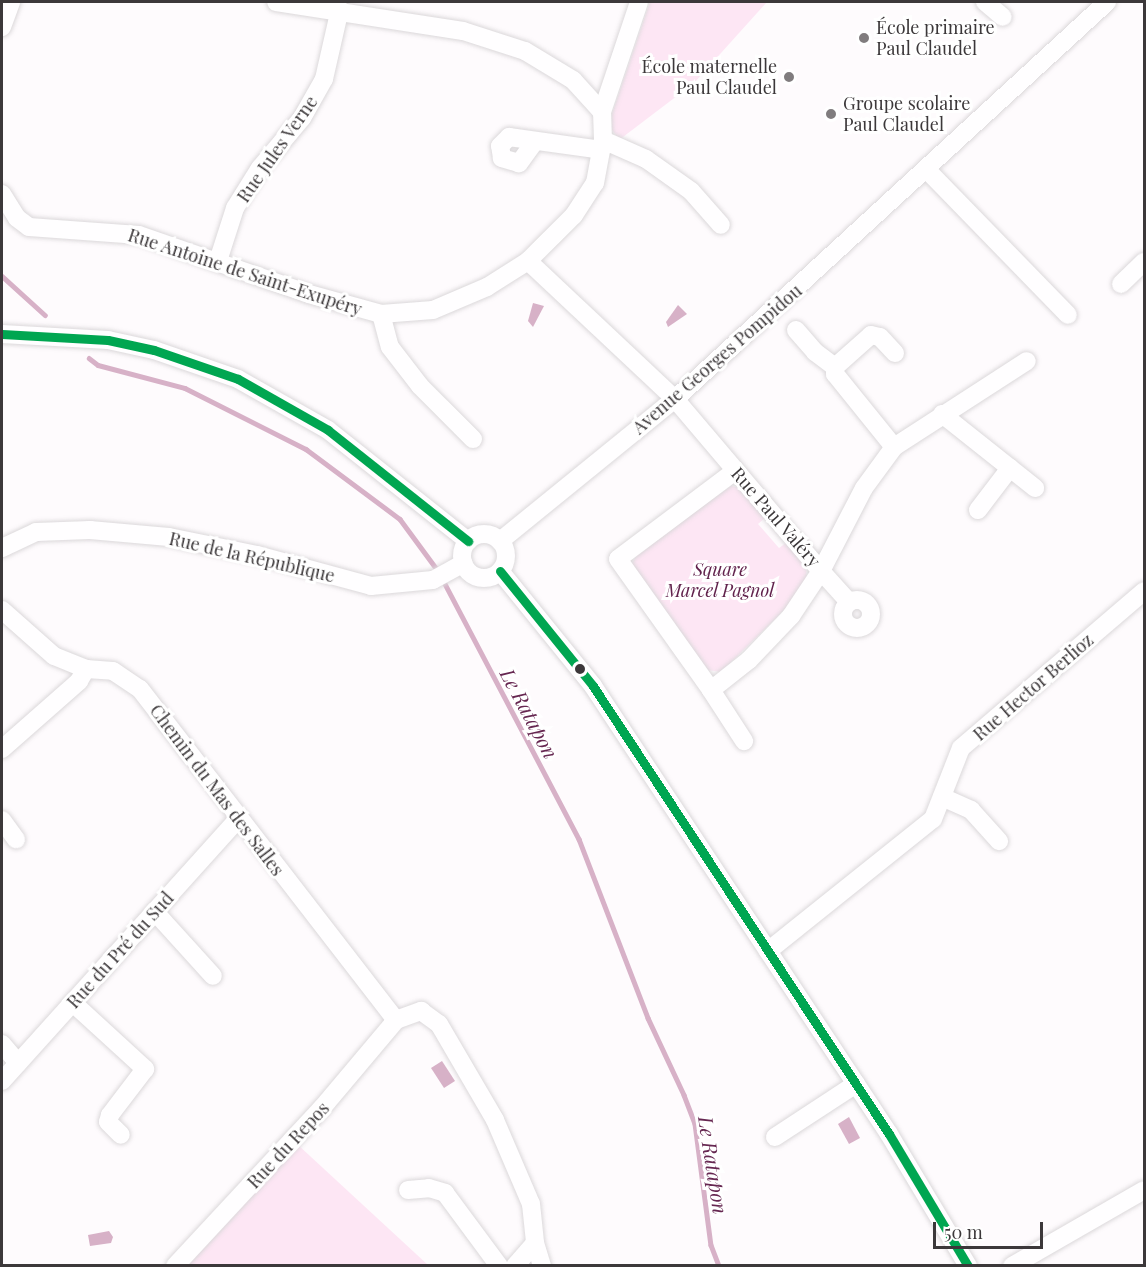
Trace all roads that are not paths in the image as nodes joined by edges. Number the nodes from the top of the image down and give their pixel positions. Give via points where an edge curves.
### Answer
1 (11, 2) edge
2 (276, 2) edge
3 (639, 2) edge
4 (985, 2) edge
5 (1107, 2) edge
6 (338, 7) edge
7 (1003, 17) dead end
8 (2, 27) edge
9 (602, 112) junction
10 (533, 144) dead end
11 (602, 145) junction
12 (927, 170) junction
13 (2, 194) edge
14 (721, 225) dead end
15 (218, 261) junction
16 (528, 261) junction
17 (1144, 262) edge
18 (1121, 284) dead end
19 (381, 314) junction
20 (1068, 315) dead end
21 (796, 330) dead end
22 (2, 333) edge
23 (895, 353) dead end
24 (1027, 361) dead end
25 (834, 367) junction
26 (675, 399) junction
27 (942, 414) junction
28 (473, 439) dead end
29 (894, 447) junction
30 (1010, 468) junction
31 (735, 471) junction
32 (1035, 488) dead end
33 (978, 510) dead end
34 (468, 541) junction
35 (500, 541) junction
36 (2, 548) edge
37 (458, 567) junction
38 (500, 571) junction
39 (820, 572) junction
40 (1144, 591) edge
41 (849, 602) dead end
42 (2, 610) edge
43 (86, 669) junction
44 (711, 690) junction
45 (744, 741) dead end
46 (2, 749) edge
47 (942, 797) junction
48 (238, 819) junction
49 (2, 820) edge
50 (16, 839) dead end
51 (999, 841) dead end
52 (155, 912) junction
53 (768, 951) junction
54 (213, 976) dead end
55 (73, 1003) junction
56 (396, 1020) junction
57 (2, 1044) edge
58 (18, 1063) junction
59 (2, 1081) edge
60 (856, 1084) junction
61 (121, 1135) dead end
62 (775, 1137) dead end
63 (408, 1190) dead end
64 (1144, 1191) edge
65 (535, 1243) junction
66 (175, 1266) edge
67 (499, 1266) edge
68 (515, 1266) edge
69 (542, 1266) edge
70 (968, 1266) edge
71 (1012, 1266) edge

1 - 8 street
2 - 6 street
3 - 9 street
4 - 7 street
5 - 12 street, Avenue Georges Pompidou
6 - 9 street via 458,30 525,51 573,80
6 - 15 street, Rue Jules Verne via 324,79 302,118 260,168 235,208
9 - 11 street, Rue Antoine de Saint-Exupéry
10 - 11 street
11 - 14 street via 646,159 691,191
11 - 16 street, Rue Antoine de Saint-Exupéry via 595,183 579,207
12 - 20 street
12 - 26 street, Avenue Georges Pompidou
13 - 15 street, Rue Antoine de Saint-Exupéry via 17,218 29,226 139,235
15 - 19 street, Rue Antoine de Saint-Exupéry via 309,294
16 - 19 street, Rue Antoine de Saint-Exupéry via 487,287 433,310
16 - 26 street, Rue Paul Valéry
17 - 18 street
19 - 28 street via 396,355 420,386
21 - 25 street
22 - 34 street via 108,340 154,350 238,379 328,429
23 - 25 street via 880,337 871,335
24 - 27 street, Rue Paul Valéry via 993,386
25 - 29 street via 835,374
26 - 31 street, Rue Paul Valéry
26 - 35 street, Avenue Georges Pompidou
27 - 29 street, Rue Paul Valéry
27 - 30 street
29 - 39 street, Rue Paul Valéry via 864,488
30 - 32 street
30 - 33 street
31 - 39 street, Rue Paul Valéry
31 - 44 street via 618,560
34 - 35 street via 486,534
34 - 37 street
35 - 38 street via 506,559
36 - 37 street, Rue de la République via 36,532 90,530 169,537 246,552 371,586 433,580
37 - 38 street via 480,577
38 - 53 street via 593,686
39 - 41 street
39 - 44 street via 791,616 749,660
40 - 47 street, Rue Hector Berlioz via 961,748
42 - 43 street, Chemin du Mas des Salles via 54,656
43 - 46 street via 79,681
43 - 48 street, Chemin du Mas des Salles via 113,670 140,689
44 - 45 street
47 - 51 street via 971,810
47 - 53 street, Rue Hector Berlioz via 933,819
48 - 52 street, Rue du Pré du Sud
48 - 56 street, Chemin du Mas des Salles
49 - 50 street
52 - 54 street
52 - 55 street, Rue du Pré du Sud
53 - 60 street
55 - 58 street, Rue du Pré du Sud
55 - 61 street via 145,1069 110,1115 108,1122
56 - 65 street via 421,1011 440,1024 495,1120 531,1204
56 - 66 street, Rue du Repos via 322,1108
57 - 58 street
58 - 59 street, Rue du Pré du Sud
60 - 62 street
60 - 70 street
63 - 67 street via 429,1188 445,1193
64 - 71 street
65 - 68 street
65 - 69 street

